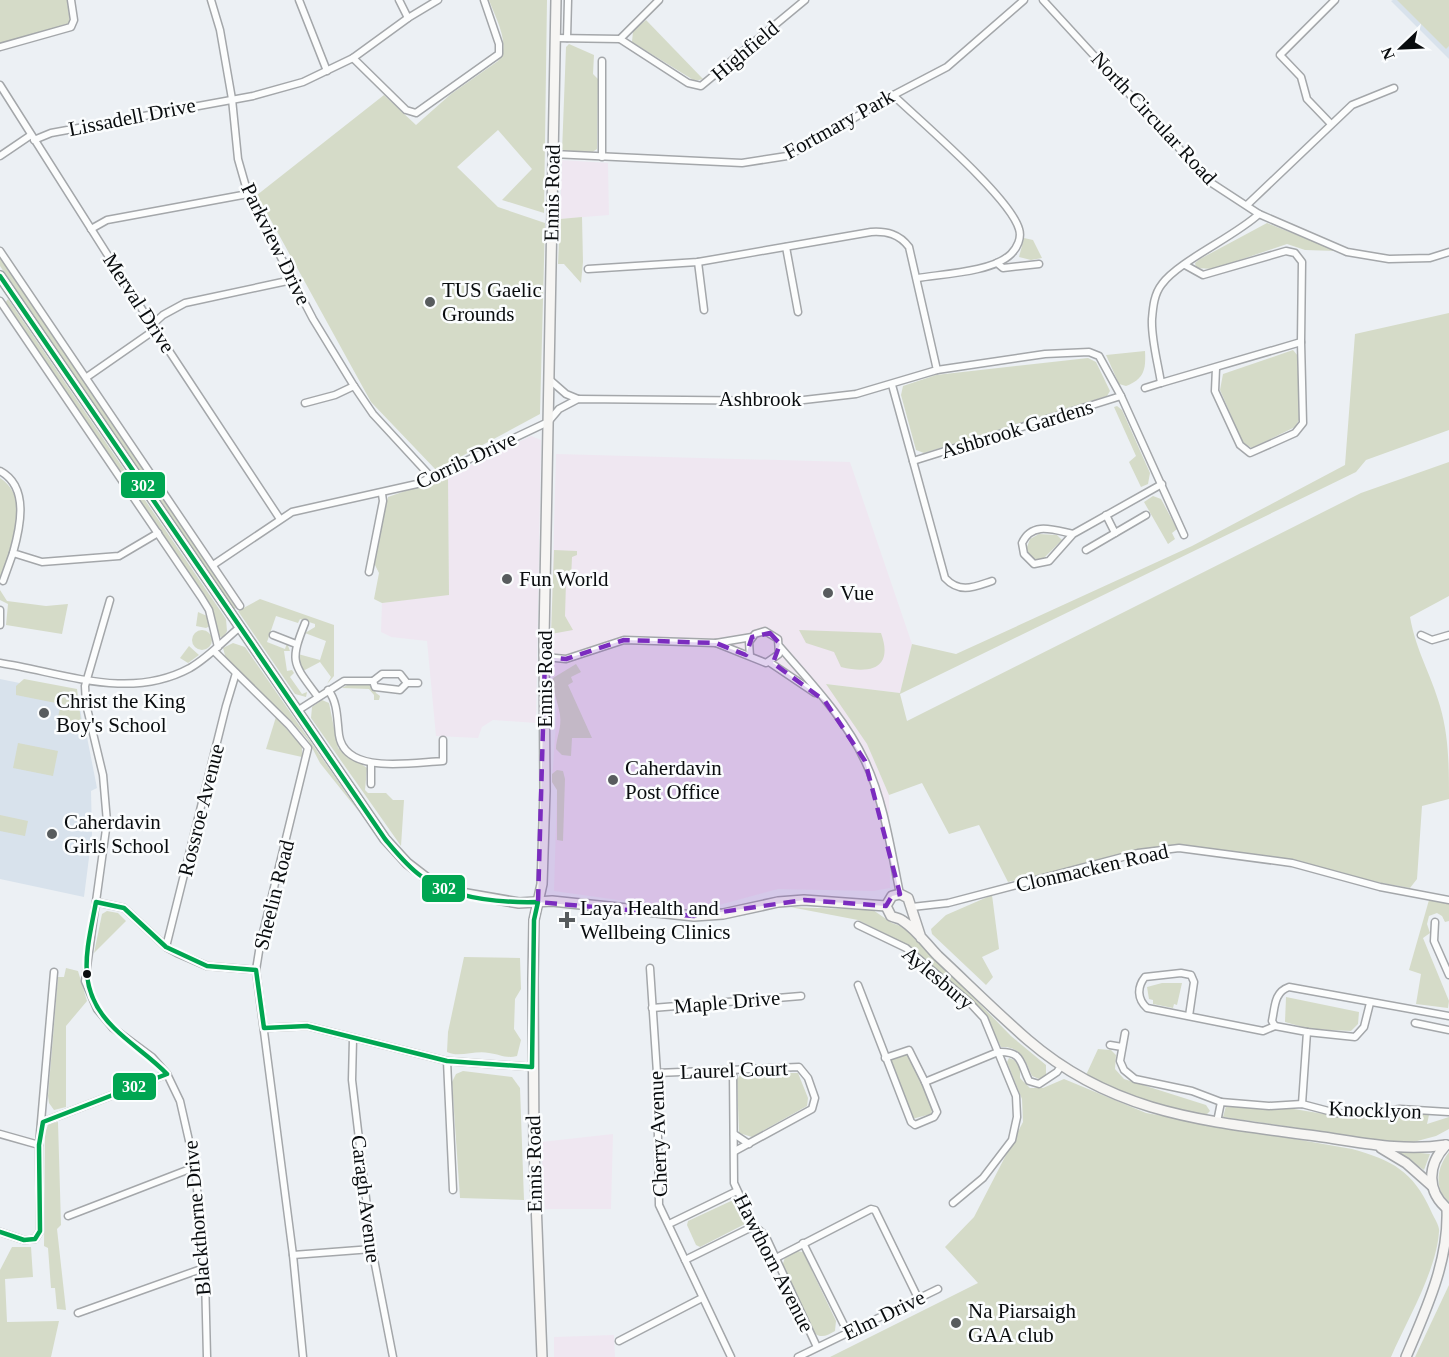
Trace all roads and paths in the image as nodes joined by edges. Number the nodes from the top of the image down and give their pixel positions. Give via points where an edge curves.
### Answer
1 (71, 0) edge
2 (211, 0) edge
3 (299, 0) edge
4 (399, 0) edge
5 (438, 0) edge
6 (484, 0) edge
7 (556, 0) edge
8 (568, 0) edge
9 (658, 0) edge
10 (805, 0) edge
11 (1024, 0) edge
12 (1043, 0) edge
13 (1335, 0) edge
14 (408, 18) junction
15 (555, 38) junction
16 (567, 38) junction
17 (620, 39) junction
18 (0, 46) edge
19 (353, 58) junction
20 (602, 61) dead end
21 (327, 71) junction
22 (0, 85) edge
23 (1394, 88) dead end
24 (893, 95) junction
25 (232, 99) junction
26 (1331, 124) junction
27 (33, 138) junction
28 (553, 154) junction
29 (0, 156) edge
30 (602, 156) junction
31 (248, 194) junction
32 (1246, 206) junction
33 (1259, 214) junction
34 (91, 229) junction
35 (786, 247) junction
36 (0, 251) edge
37 (1449, 252) edge
38 (1010, 255) junction
39 (698, 262) junction
40 (997, 263) junction
41 (1039, 264) dead end
42 (1022, 266) junction
43 (1185, 266) junction
44 (588, 269) dead end
45 (0, 276) edge
46 (918, 278) junction
47 (292, 280) junction
48 (0, 301) edge
49 (704, 310) dead end
50 (798, 312) dead end
51 (154, 327) junction
52 (1301, 342) junction
53 (1216, 368) junction
54 (937, 370) junction
55 (87, 377) junction
56 (550, 380) junction
57 (1161, 383) junction
58 (892, 385) junction
59 (354, 386) junction
60 (1145, 388) dead end
61 (1121, 396) junction
62 (578, 399) junction
63 (305, 403) dead end
64 (548, 422) junction
65 (913, 461) junction
66 (0, 471) edge
67 (432, 478) junction
68 (1162, 484) junction
69 (382, 494) junction
70 (1106, 515) junction
71 (1146, 515) dead end
72 (280, 519) junction
73 (158, 533) junction
74 (1115, 533) junction
75 (1073, 534) junction
76 (1184, 535) dead end
77 (1086, 550) dead end
78 (13, 553) junction
79 (213, 566) junction
80 (369, 572) dead end
81 (3, 581) dead end
82 (992, 581) dead end
83 (110, 600) dead end
84 (240, 606) dead end
85 (0, 610) edge
86 (305, 623) dead end
87 (0, 625) edge
88 (240, 627) junction
89 (273, 635) dead end
90 (1421, 635) dead end
91 (1449, 635) edge
92 (752, 637) junction
93 (716, 643) junction
94 (296, 644) junction
95 (780, 647) junction
96 (216, 649) junction
97 (750, 656) junction
98 (544, 657) junction
99 (769, 662) junction
100 (0, 663) edge
101 (236, 673) junction
102 (87, 679) junction
103 (373, 681) junction
104 (407, 683) junction
105 (418, 684) dead end
106 (328, 690) junction
107 (318, 697) junction
108 (825, 701) junction
109 (297, 711) junction
110 (443, 740) dead end
111 (372, 764) junction
112 (371, 784) dead end
113 (900, 894) junction
114 (1449, 900) edge
115 (96, 902) junction
116 (538, 902) junction
117 (886, 906) junction
118 (911, 909) junction
119 (901, 919) junction
120 (1435, 922) dead end
121 (858, 925) dead end
122 (921, 938) junction
123 (166, 947) junction
124 (650, 968) dead end
125 (256, 970) junction
126 (54, 972) dead end
127 (1449, 975) edge
128 (858, 985) dead end
129 (801, 996) dead end
130 (1370, 1003) junction
131 (652, 1008) junction
132 (1190, 1016) junction
133 (1449, 1016) edge
134 (1415, 1023) dead end
135 (1275, 1026) junction
136 (264, 1028) junction
137 (1449, 1030) edge
138 (1307, 1032) junction
139 (1125, 1033) dead end
140 (353, 1039) junction
141 (1110, 1045) dead end
142 (1122, 1047) junction
143 (998, 1052) junction
144 (885, 1058) junction
145 (447, 1061) junction
146 (1062, 1065) junction
147 (532, 1067) junction
148 (733, 1070) junction
149 (657, 1073) junction
150 (167, 1074) junction
151 (925, 1082) junction
152 (1221, 1102) junction
153 (1302, 1104) junction
154 (1449, 1112) edge
155 (43, 1122) junction
156 (1216, 1122) junction
157 (0, 1134) edge
158 (734, 1134) junction
159 (749, 1144) junction
160 (1448, 1144) edge
161 (39, 1145) junction
162 (1380, 1147) junction
163 (735, 1151) junction
164 (195, 1167) junction
165 (1432, 1186) junction
166 (453, 1190) dead end
167 (737, 1191) junction
168 (953, 1203) dead end
169 (1448, 1209) edge
170 (68, 1216) dead end
171 (669, 1224) junction
172 (754, 1226) junction
173 (0, 1232) edge
174 (803, 1243) junction
175 (372, 1249) junction
176 (293, 1255) junction
177 (776, 1258) junction
178 (685, 1260) junction
179 (1449, 1265) edge
180 (204, 1268) junction
181 (1438, 1280) junction
182 (938, 1289) dead end
183 (702, 1298) junction
184 (918, 1298) junction
185 (78, 1313) dead end
186 (848, 1333) junction
187 (619, 1341) dead end
188 (817, 1347) junction
189 (207, 1357) edge
190 (303, 1357) edge
191 (393, 1357) edge
192 (542, 1357) edge
193 (731, 1357) edge
194 (798, 1357) edge
195 (1406, 1357) edge

1 - 18 street via 71,27
2 - 25 street, Parkview Drive
3 - 21 street
4 - 14 street
5 - 14 street
6 - 19 street via 499,54 416,113 406,110
7 - 15 main road, Ennis Road
8 - 16 street
9 - 17 street
10 - 17 street, Highfield via 701,86 688,83
11 - 24 street, Fortmary Park via 947,67
12 - 32 street, North Circular Road via 1210,182
13 - 26 street via 1280,55 1301,77 1307,99
14 - 19 street
15 - 16 street
15 - 28 main road, Ennis Road
16 - 17 street
19 - 21 street
20 - 30 street
21 - 25 street via 291,86
22 - 27 street, Merval Drive
23 - 26 street via 1352,105
24 - 30 street, Fortmary Park via 786,156 746,163
24 - 38 street via 1010,211 1020,230 1018,244
25 - 27 street, Lissadell Drive
25 - 31 street, Parkview Drive via 238,159
26 - 32 street
27 - 29 street, Lissadell Drive
27 - 34 street, Merval Drive
28 - 30 street, Fortmary Park
28 - 56 main road, Ennis Road
31 - 34 street via 107,220
31 - 47 street, Parkview Drive
32 - 33 street, North Circular Road
33 - 37 street, North Circular Road via 1347,252 1389,259 1431,258
33 - 43 street
34 - 51 street, Merval Drive
35 - 39 street
35 - 46 street via 882,231 897,236 909,248
35 - 50 street
36 - 55 street
38 - 40 street
38 - 42 street
39 - 44 street
39 - 49 street
40 - 42 street via 1003,268
40 - 46 street
41 - 42 street
43 - 52 street via 1203,275 1286,251 1295,253 1302,262
43 - 57 street via 1163,283 1155,296 1152,322
45 - 88 main road
46 - 54 street
47 - 51 street via 185,303
47 - 59 street, Parkview Drive
48 - 73 street
51 - 55 street
51 - 72 street, Merval Drive
52 - 53 street
52 - 53 street via 1303,423 1295,433 1250,453 1240,445 1215,391
53 - 57 street
54 - 58 street, Ashbrook
54 - 61 street, Ashbrook via 1045,354 1089,352 1100,356
55 - 79 street
56 - 62 street
56 - 64 main road, Ennis Road
57 - 60 street
58 - 62 street, Ashbrook via 856,394 795,400
58 - 65 street, Ashbrook Gardens
59 - 63 street
59 - 67 street, Parkview Drive via 373,414
61 - 65 street, Ashbrook Gardens
61 - 68 street, Ashbrook
62 - 64 street via 559,409
64 - 67 street, Corrib Drive
64 - 98 main road, Ennis Road
65 - 82 street, Ashbrook Gardens via 945,578 953,587 964,589
66 - 78 street via 15,489 21,510
67 - 69 street, Corrib Drive
68 - 70 street
68 - 76 street, Ashbrook
69 - 72 street, Corrib Drive via 323,504
69 - 80 street
70 - 74 street
70 - 75 street
71 - 74 street
72 - 79 street, Corrib Drive
73 - 78 street via 119,556 42,562
73 - 96 street via 209,610
74 - 77 street
75 - 75 street via 1049,561 1034,564 1024,554 1022,543 1030,532 1041,528
78 - 81 street
79 - 84 street
83 - 102 street, Blackthorne Drive
85 - 87 street
86 - 94 street
88 - 96 street
88 - 109 main road
89 - 94 street
90 - 91 street via 1432,640
92 - 93 street
92 - 95 street via 760,632 770,633 778,639
92 - 97 street
93 - 97 street
93 - 98 street via 624,640 566,659
94 - 107 street via 295,666
95 - 99 street via 776,658
95 - 108 street
96 - 101 street, Sheelin Road
96 - 102 street via 190,668 153,683 133,686
97 - 99 street via 761,663
98 - 116 main road, Ennis Road via 545,791
99 - 108 street
100 - 102 street
101 - 123 street, Rossroe Avenue
101 - 125 street, Sheelin Road via 289,725 308,753
102 - 115 street, Blackthorne Drive via 86,704 101,764 107,822
103 - 104 street via 382,674 400,674
103 - 104 street via 380,689 400,690
103 - 106 street via 350,679
104 - 105 street
106 - 107 street
106 - 111 street via 334,697 340,742
107 - 109 street
108 - 113 street via 865,761
109 - 116 main road via 385,839 407,864 429,880 461,893 519,903
110 - 111 street via 443,760
111 - 112 street
113 - 117 main road via 889,899
113 - 118 main road via 908,898
114 - 118 street, Clonmacken Road via 1380,887 1292,863 1179,848 1138,853 948,903
115 - 123 street via 124,908
115 - 150 street, Blackthorne Drive via 85,981 89,996 113,1028 152,1057
116 - 117 main road via 694,916 804,900
116 - 147 main road, Ennis Road via 534,920
117 - 119 main road via 891,916
118 - 119 main road
118 - 122 main road
119 - 122 main road
120 - 127 street via 1434,941
121 - 143 street, Aylesbury via 906,948 970,1003 984,1018
122 - 146 main road via 1029,1040
123 - 125 street via 207,966
124 - 131 street, Cherry Avenue
125 - 136 street, Sheelin Road
126 - 155 street
128 - 144 street
129 - 131 street, Maple Drive
130 - 133 street
130 - 135 street via 1289,987 1278,993 1272,1021
130 - 138 street via 1364,1027 1355,1037
131 - 149 street, Cherry Avenue
132 - 132 street via 1147,1008 1138,994 1140,983 1145,977 1191,975 1194,982
132 - 135 street via 1263,1031
134 - 137 street
135 - 138 street
136 - 140 street via 307,1026
136 - 176 street, Sheelin Road
138 - 153 street, Knocklyon
139 - 142 street, Knocklyon
140 - 145 street
140 - 175 street, Caragh Avenue via 352,1080
141 - 142 street
142 - 152 street, Knocklyon via 1120,1061 1135,1079 1192,1091
143 - 146 street via 1019,1057 1029,1081 1039,1084
143 - 151 street
143 - 168 street, Aylesbury via 1016,1096 1012,1140 983,1179
144 - 151 street via 909,1050
144 - 151 street via 915,1125 934,1117 936,1112
145 - 147 street
145 - 166 street
146 - 156 main road via 1086,1082 1120,1097 1156,1110
147 - 192 main road, Ennis Road
148 - 149 street, Laurel Court
148 - 158 street, Hawthorn Avenue
148 - 159 street, Laurel Court via 800,1067 815,1098 812,1109
149 - 171 street, Cherry Avenue via 659,1205
150 - 155 street
150 - 164 street, Blackthorne Drive via 180,1101
152 - 153 street, Knocklyon
152 - 156 street
153 - 154 street, Knocklyon via 1336,1113 1400,1109
155 - 161 street
156 - 162 main road
157 - 161 street
158 - 159 street
158 - 163 street, Hawthorn Avenue
159 - 163 street, Laurel Court
160 - 162 main road via 1420,1149
160 - 165 main road via 1432,1168
161 - 173 street via 40,1231 35,1239 24,1240
162 - 165 main road via 1406,1162
163 - 167 street, Hawthorn Avenue
164 - 170 street
164 - 180 street, Blackthorne Drive
165 - 169 main road
167 - 171 street
167 - 172 street, Hawthorn Avenue
169 - 181 main road via 1449,1228
171 - 178 street, Cherry Avenue
172 - 177 street, Hawthorn Avenue via 765,1235
172 - 178 street
174 - 177 street
174 - 184 street via 866,1209 874,1210
174 - 186 street
175 - 176 street
175 - 191 street, Caragh Avenue
176 - 190 street, Sheelin Road
177 - 188 street, Hawthorn Avenue
178 - 183 street, Cherry Avenue
179 - 181 main road
180 - 185 street
180 - 189 street, Blackthorne Drive
181 - 195 main road
182 - 184 street, Elm Drive
183 - 187 street
183 - 193 street, Cherry Avenue
184 - 186 street, Elm Drive
186 - 188 street, Elm Drive
188 - 194 street, Elm Drive

